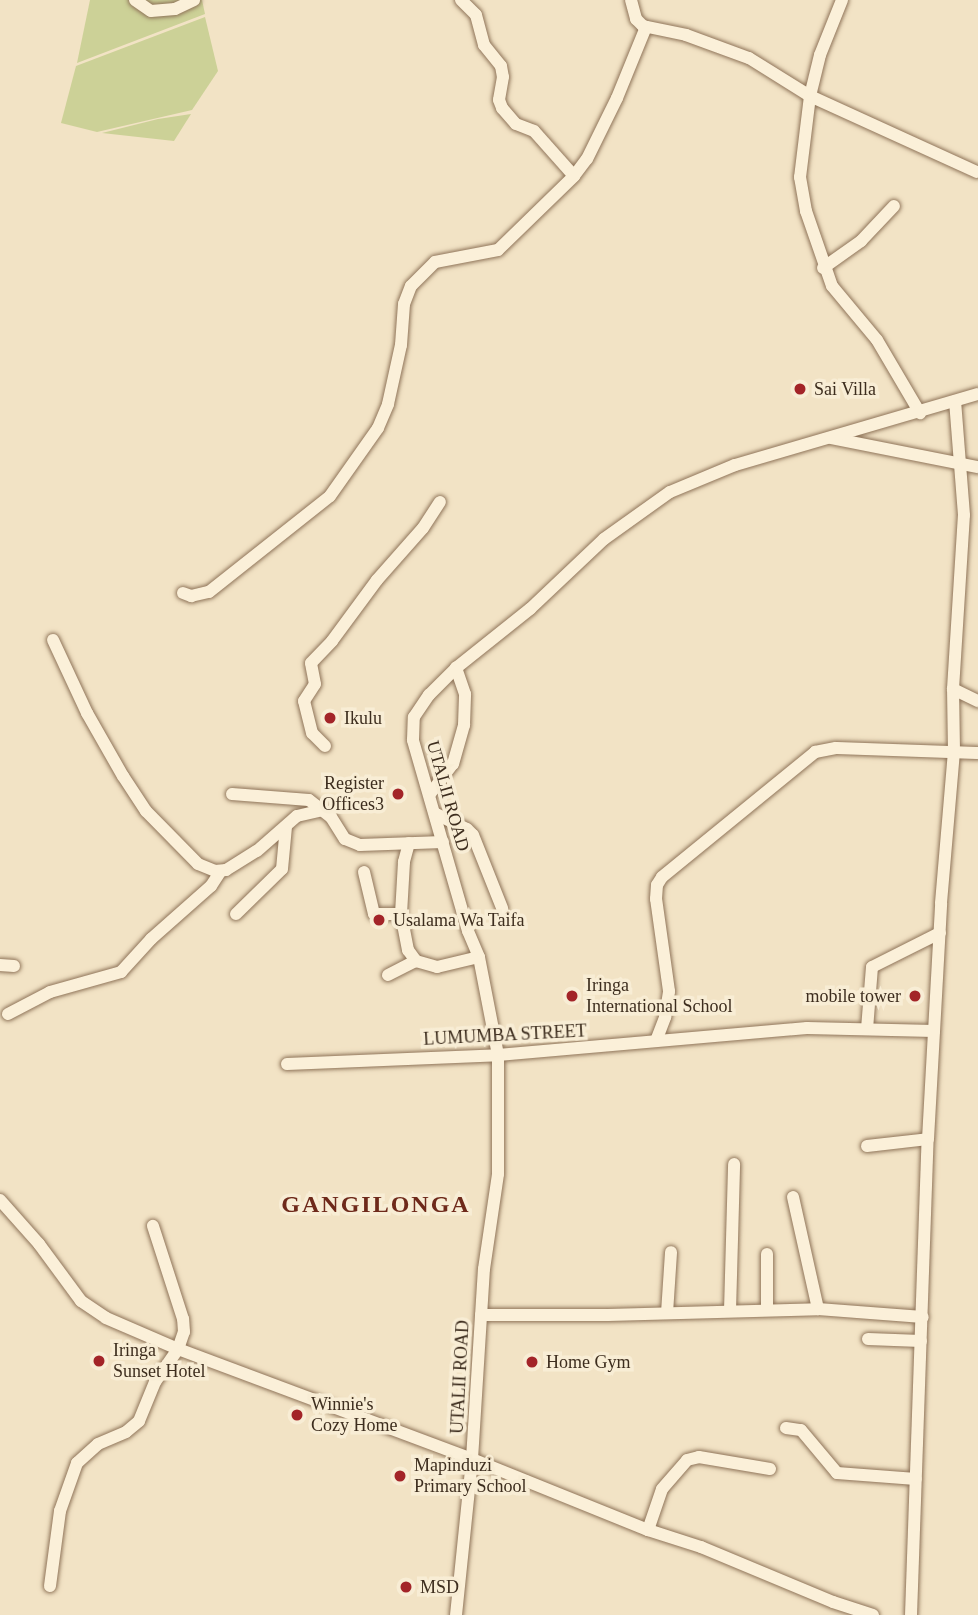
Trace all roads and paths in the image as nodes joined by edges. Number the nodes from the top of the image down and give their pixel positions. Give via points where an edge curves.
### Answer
1 (194, 0) edge
2 (461, 0) edge
3 (631, 0) edge
4 (842, 0) edge
5 (139, 1) edge
6 (646, 27) junction
7 (810, 96) junction
8 (977, 172) edge
9 (574, 176) junction
10 (894, 206) dead end
11 (823, 268) junction
12 (978, 394) edge
13 (955, 401) junction
14 (920, 413) junction
15 (827, 437) junction
16 (961, 465) junction
17 (978, 467) edge
18 (440, 502) dead end
19 (183, 593) dead end
20 (53, 640) dead end
21 (456, 668) junction
22 (953, 689) junction
23 (978, 701) edge
24 (325, 746) dead end
25 (954, 751) junction
26 (978, 754) edge
27 (232, 794) dead end
28 (430, 794) junction
29 (323, 810) junction
30 (436, 814) junction
31 (286, 827) junction
32 (443, 842) junction
33 (409, 844) junction
34 (220, 872) junction
35 (364, 872) dead end
36 (502, 908) dead end
37 (236, 914) dead end
38 (401, 914) junction
39 (940, 933) junction
40 (479, 957) junction
41 (416, 961) junction
42 (0, 965) edge
43 (14, 966) dead end
44 (388, 975) dead end
45 (8, 1014) dead end
46 (867, 1029) junction
47 (934, 1031) junction
48 (656, 1041) junction
49 (498, 1055) junction
50 (287, 1064) dead end
51 (929, 1139) junction
52 (867, 1146) dead end
53 (734, 1164) dead end
54 (793, 1197) dead end
55 (0, 1200) edge
56 (152, 1226) dead end
57 (671, 1252) dead end
58 (767, 1254) dead end
59 (818, 1308) junction
60 (767, 1310) junction
61 (730, 1311) junction
62 (667, 1313) junction
63 (481, 1315) junction
64 (923, 1317) junction
65 (868, 1339) dead end
66 (921, 1341) junction
67 (178, 1349) junction
68 (786, 1428) dead end
69 (472, 1459) junction
70 (770, 1469) dead end
71 (916, 1479) junction
72 (648, 1530) junction
73 (50, 1586) dead end
74 (456, 1615) edge
75 (873, 1615) edge
76 (911, 1615) edge

1 - 5 street via 164,11 146,10
2 - 9 street via 476,15 484,45 501,66 502,108 513,122 534,131
3 - 6 street via 636,19
4 - 7 street
6 - 7 street via 686,35 749,58
6 - 9 street via 617,98
7 - 8 street
7 - 11 street via 800,177
9 - 19 street via 498,250 435,262 419,276 406,295 388,404 378,428 330,496 209,592
10 - 11 street via 861,241
11 - 14 street via 832,286 877,340
12 - 13 street, UTALII ROAD
13 - 14 street, UTALII ROAD
13 - 16 street
14 - 15 street, UTALII ROAD
15 - 16 street
15 - 21 street, UTALII ROAD via 706,475 670,492 604,539 530,609
16 - 17 street
16 - 22 street via 964,515
18 - 24 street via 311,663 316,684 304,701 313,733
20 - 34 street via 88,713 146,811 190,859
21 - 28 street via 465,694 464,725 453,764
21 - 28 street, UTALII ROAD via 429,695 412,726
22 - 23 street
22 - 25 street
25 - 26 street
25 - 39 street
25 - 48 street via 836,748 815,752 662,877 656,899 669,991
27 - 29 street via 303,799
28 - 30 street, UTALII ROAD
29 - 31 street via 301,814
29 - 33 street via 353,843
30 - 32 street, UTALII ROAD
30 - 36 street via 473,835
31 - 34 street via 236,866
31 - 37 street via 282,869
32 - 33 street
32 - 40 street, UTALII ROAD
33 - 38 street
34 - 45 street via 121,972 50,992
35 - 38 street via 374,914
38 - 41 street via 404,941
39 - 46 street via 872,967
39 - 47 street
40 - 41 street via 446,967
40 - 49 street, UTALII ROAD
41 - 44 street
42 - 43 street
46 - 47 street, LUMUMBA STREET
46 - 48 street, LUMUMBA STREET via 807,1028
47 - 51 street
48 - 49 street, LUMUMBA STREET
49 - 50 street, LUMUMBA STREET
49 - 63 street, UTALII ROAD via 498,1174
51 - 52 street
51 - 64 street
53 - 61 street
54 - 59 street
55 - 67 street via 81,1301 106,1318
56 - 67 street via 183,1319
57 - 62 street
58 - 60 street
59 - 60 street
59 - 64 street
60 - 61 street
61 - 62 street
62 - 63 street
63 - 69 street, UTALII ROAD
64 - 66 street
65 - 66 street
66 - 71 street
67 - 69 street
67 - 73 street via 155,1381 139,1422 98,1444 76,1463 60,1511
68 - 71 street via 799,1429 837,1473
69 - 72 street
69 - 74 street, UTALII ROAD
70 - 72 street via 699,1457 687,1460 662,1489
71 - 76 street
72 - 75 street

